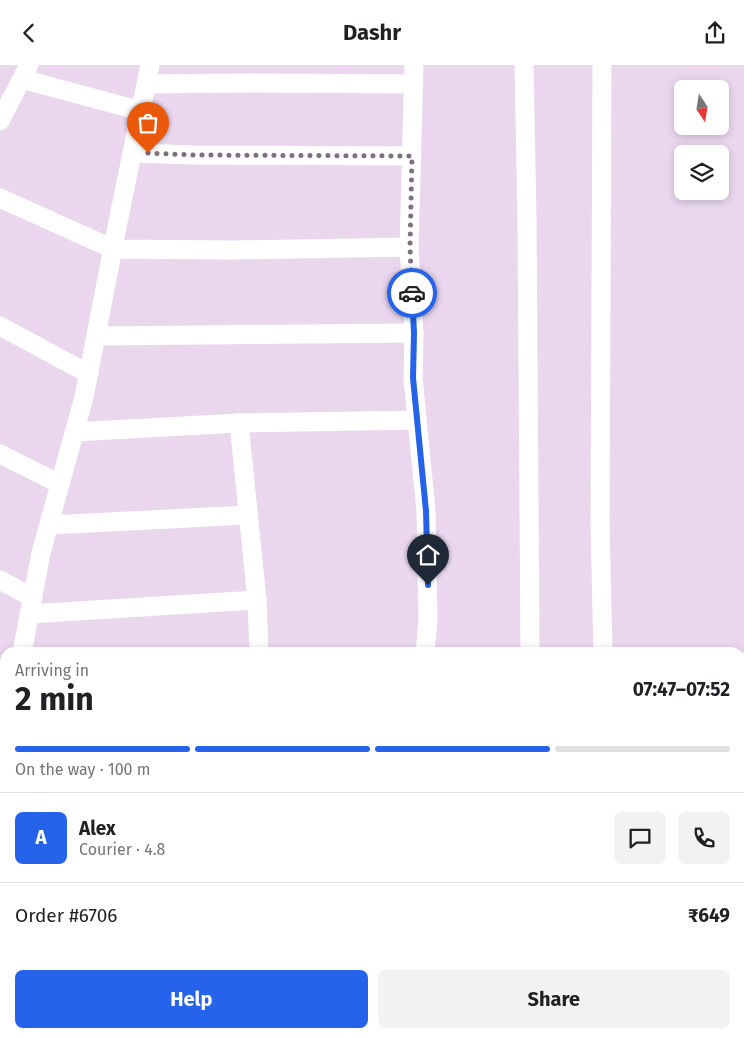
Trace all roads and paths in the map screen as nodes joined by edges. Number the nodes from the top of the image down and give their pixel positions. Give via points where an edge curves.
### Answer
1 (150, 65) edge
2 (414, 65) edge
3 (524, 65) edge
4 (602, 65) edge
5 (25, 72) edge
6 (146, 84) junction
7 (414, 84) junction
8 (141, 111) junction
9 (0, 121) edge
10 (132, 153) junction
11 (412, 156) junction
12 (0, 198) edge
13 (410, 247) junction
14 (113, 249) junction
15 (0, 326) edge
16 (414, 333) junction
17 (96, 335) junction
18 (89, 374) junction
19 (417, 420) junction
20 (239, 423) junction
21 (74, 432) junction
22 (0, 454) edge
23 (60, 484) junction
24 (248, 515) junction
25 (49, 525) junction
26 (0, 580) edge
27 (256, 600) junction
28 (31, 606) junction
29 (23, 647) edge
30 (259, 647) edge
31 (426, 647) edge
32 (530, 647) edge
33 (603, 647) edge

1 - 6 street
2 - 7 street
3 - 32 street
4 - 33 street via 600,523
5 - 8 street
5 - 9 street
6 - 7 street
6 - 8 street
7 - 11 street
8 - 10 street
10 - 11 street
10 - 14 street
11 - 13 street
12 - 14 street
13 - 14 street
13 - 16 street
14 - 17 street
15 - 18 street
16 - 17 street
16 - 19 street via 413,378
17 - 18 street
18 - 21 street
19 - 20 street
19 - 31 street via 426,511
20 - 21 street
20 - 24 street
21 - 23 street
22 - 23 street
23 - 25 street
24 - 25 street
24 - 27 street
25 - 28 street
26 - 28 street
27 - 28 street
27 - 30 street
28 - 29 street

